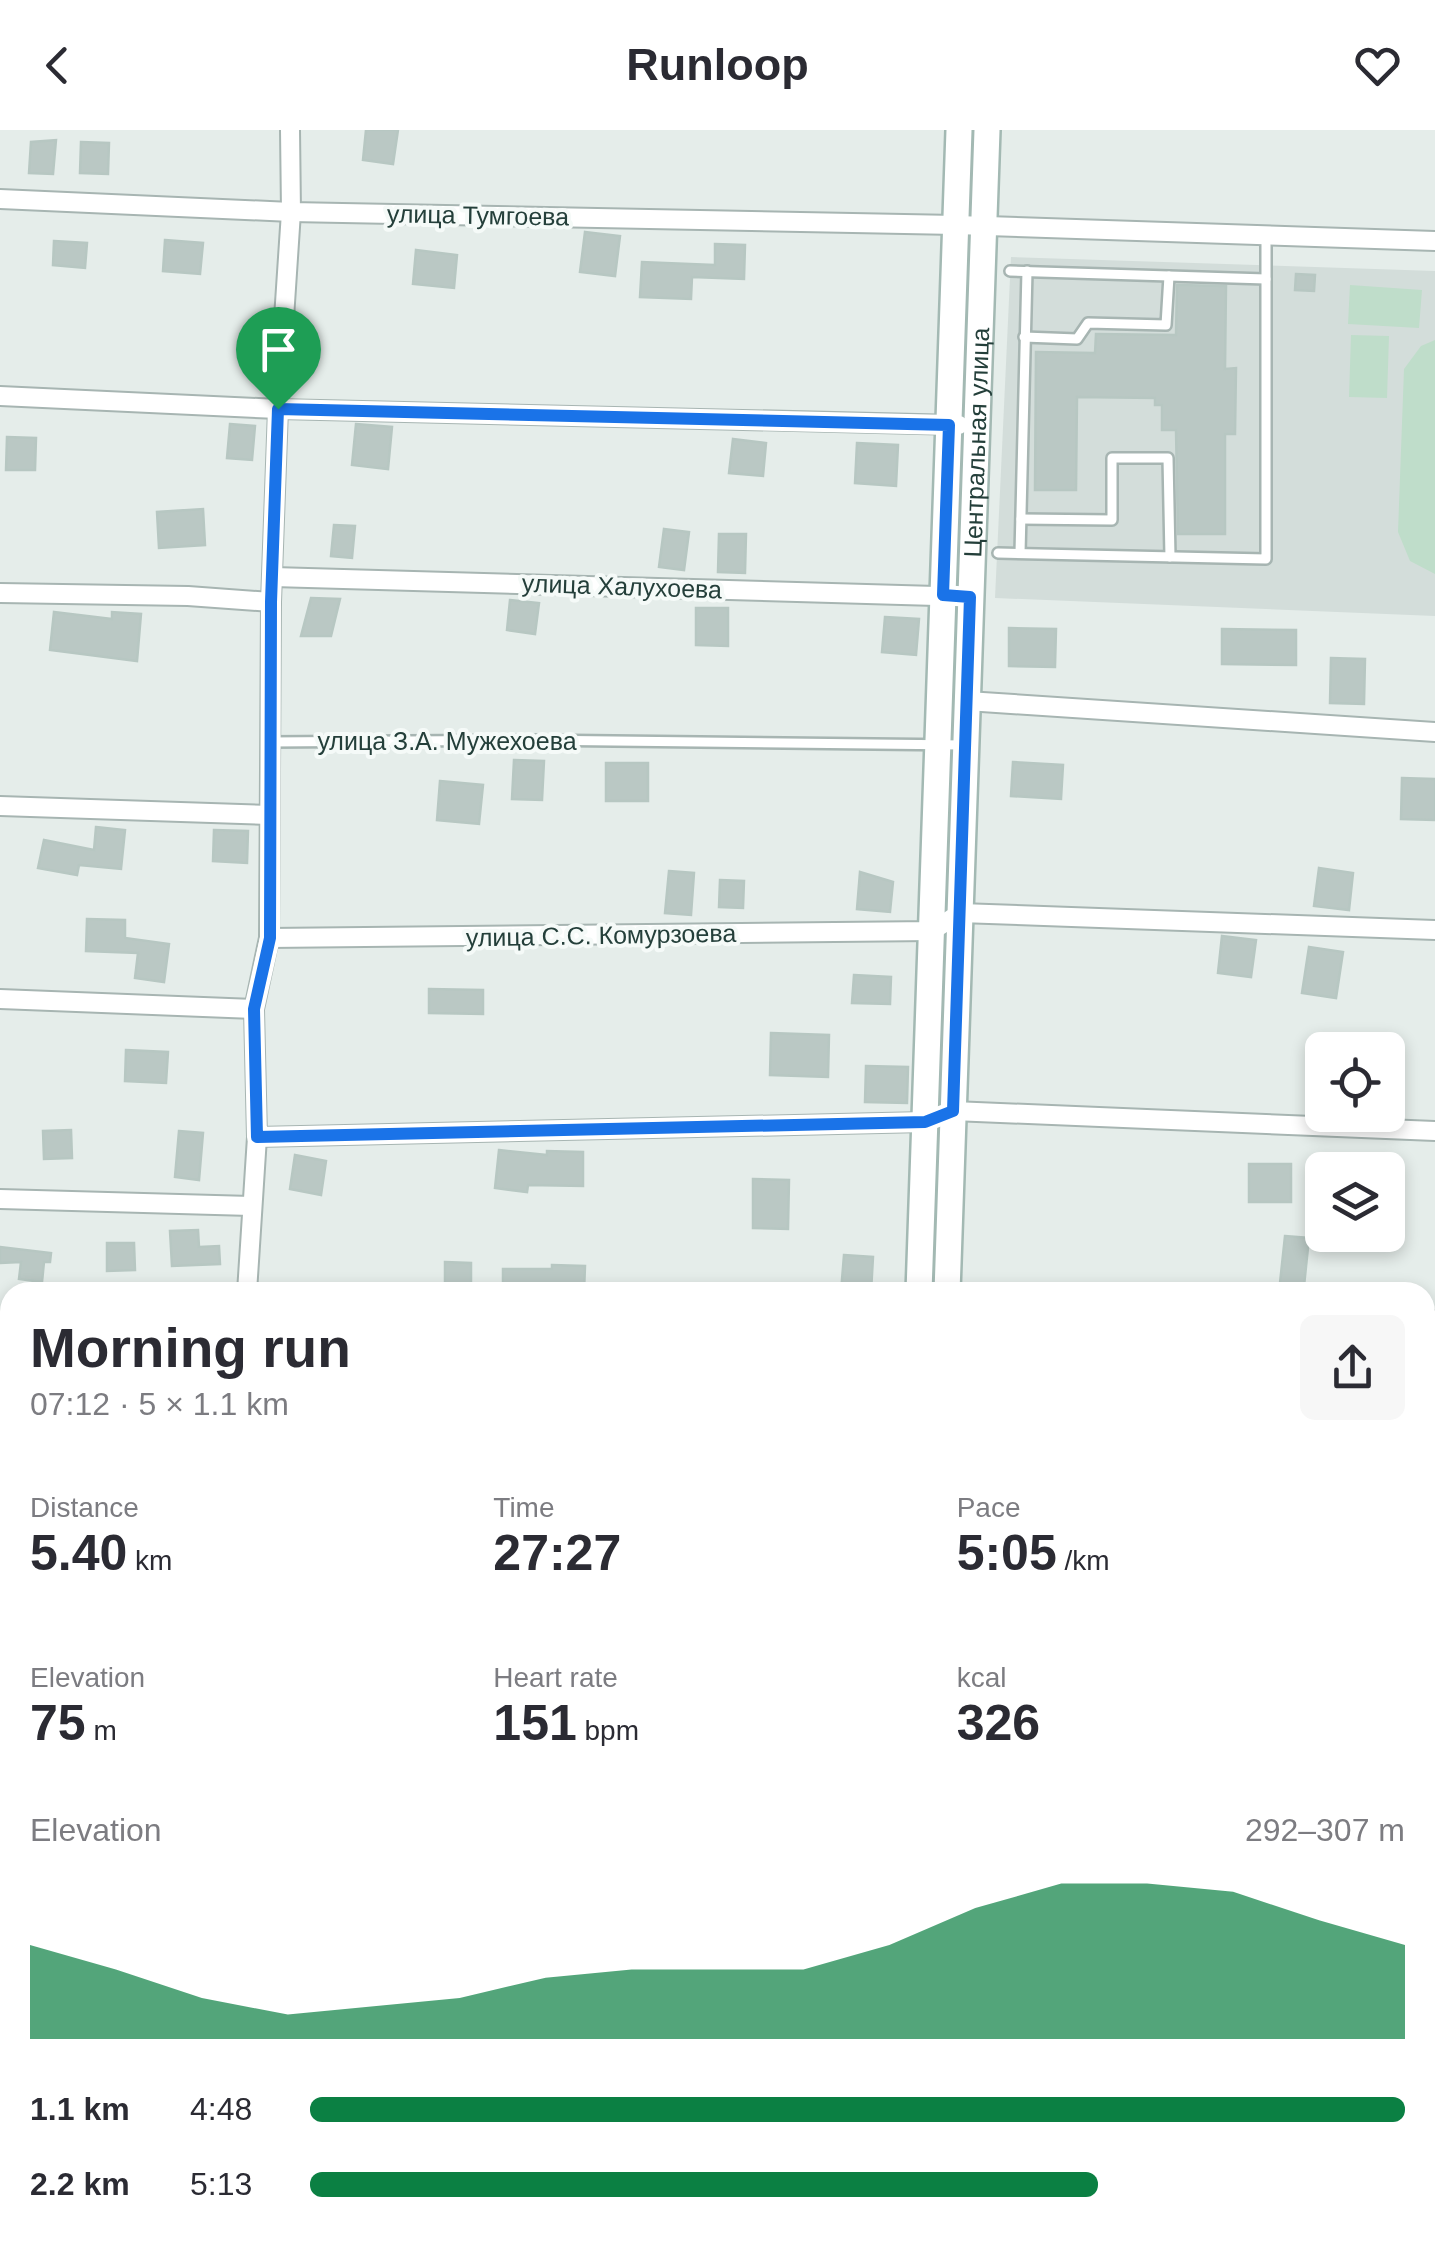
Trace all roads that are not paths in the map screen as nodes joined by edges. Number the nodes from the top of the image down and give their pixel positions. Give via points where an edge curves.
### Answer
1 (290, 130) edge
2 (959, 130) edge
3 (987, 130) edge
4 (0, 199) edge
5 (291, 212) junction
6 (956, 225) junction
7 (983, 227) junction
8 (1266, 236) junction
9 (1435, 241) edge
10 (1010, 271) dead end
11 (1027, 272) junction
12 (1169, 276) junction
13 (1266, 279) junction
14 (1024, 338) junction
15 (0, 396) edge
16 (278, 409) junction
17 (949, 425) junction
18 (977, 426) junction
19 (1021, 519) junction
20 (998, 553) dead end
21 (1020, 554) junction
22 (1170, 557) junction
23 (273, 577) junction
24 (0, 593) edge
25 (943, 595) junction
26 (970, 597) junction
27 (271, 602) junction
28 (967, 701) junction
29 (1435, 732) edge
30 (270, 742) junction
31 (938, 745) junction
32 (966, 746) junction
33 (0, 806) edge
34 (269, 815) junction
35 (960, 912) junction
36 (1435, 930) edge
37 (932, 931) junction
38 (270, 938) junction
39 (0, 999) edge
40 (254, 1009) junction
41 (953, 1111) junction
42 (925, 1122) junction
43 (1435, 1131) edge
44 (257, 1137) junction
45 (0, 1199) edge
46 (251, 1206) junction
47 (247, 1282) edge
48 (920, 1282) edge
49 (947, 1282) edge

1 - 5 street
2 - 6 street, Центральная улица
3 - 7 street, Центральная улица
4 - 5 street, улица Тумгоева
5 - 6 street, улица Тумгоева
5 - 16 street
6 - 7 street, улица Тумгоева
6 - 17 street, Центральная улица
7 - 8 street, улица Тумгоева
7 - 18 street, Центральная улица
8 - 9 street, улица Тумгоева
8 - 13 lane
10 - 11 lane
11 - 12 lane
11 - 14 lane
12 - 13 lane
12 - 14 lane via 1166,325 1088,323 1077,339
13 - 22 lane via 1266,559
14 - 19 lane
15 - 16 street
16 - 17 street
16 - 23 street
17 - 18 street
17 - 25 street, Центральная улица
18 - 26 street, Центральная улица
19 - 21 lane
19 - 22 lane via 1112,520 1112,458 1168,458
20 - 21 lane
21 - 22 lane
23 - 25 street, улица Халухоева
23 - 27 street
24 - 27 street
25 - 26 street, улица Халухоева
25 - 31 street, Центральная улица
26 - 28 street, Центральная улица
27 - 30 street
28 - 29 street
28 - 32 street, Центральная улица
30 - 31 lane, улица З.А. Мужехоева
30 - 34 street
31 - 32 lane, улица З.А. Мужехоева
31 - 37 street, Центральная улица
32 - 35 street, Центральная улица
33 - 34 street
34 - 38 street
35 - 36 street
35 - 37 street
35 - 41 street, Центральная улица
37 - 38 street, улица С.С. Комурзоева
37 - 42 street, Центральная улица
38 - 40 street
39 - 40 street
40 - 44 street
41 - 42 street
41 - 43 street
41 - 49 street, Центральная улица
42 - 44 street
42 - 48 street, Центральная улица
44 - 46 street
45 - 46 street
46 - 47 street

